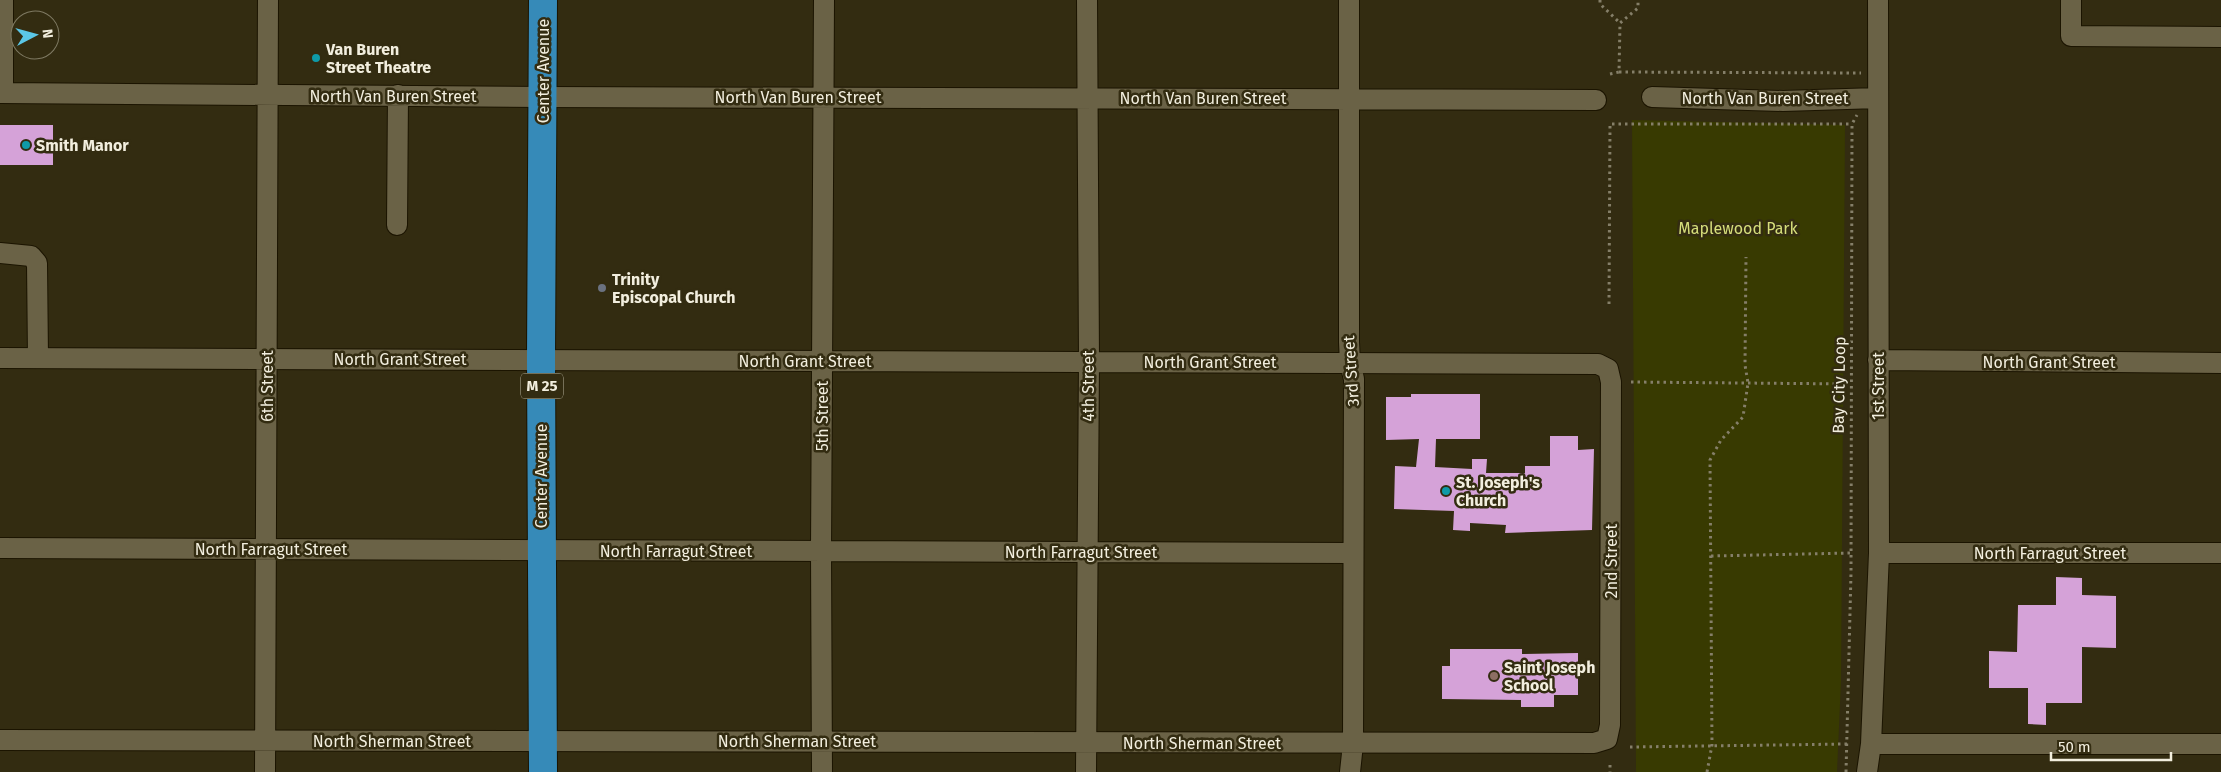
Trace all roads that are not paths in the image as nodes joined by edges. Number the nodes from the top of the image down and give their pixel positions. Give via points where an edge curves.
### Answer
1 (3, 0) edge
2 (268, 0) edge
3 (543, 0) edge
4 (824, 0) edge
5 (1087, 0) edge
6 (1350, 0) edge
7 (1878, 0) edge
8 (2071, 0) edge
9 (2221, 37) edge
10 (2, 93) edge
11 (268, 95) junction
12 (398, 95) junction
13 (543, 97) junction
14 (823, 97) junction
15 (1652, 97) dead end
16 (1087, 98) junction
17 (1349, 98) junction
18 (1869, 98) junction
19 (1596, 100) dead end
20 (397, 225) dead end
21 (0, 253) edge
22 (0, 358) edge
23 (38, 358) junction
24 (541, 359) junction
25 (267, 360) junction
26 (1878, 360) junction
27 (1089, 361) junction
28 (822, 362) junction
29 (1350, 363) junction
30 (2221, 363) edge
31 (1608, 369) joint
32 (0, 548) edge
33 (267, 549) junction
34 (541, 550) junction
35 (821, 552) junction
36 (1086, 552) junction
37 (1352, 553) junction
38 (2221, 553) edge
39 (1879, 554) junction
40 (0, 740) edge
41 (265, 741) junction
42 (543, 741) junction
43 (822, 741) junction
44 (1086, 743) junction
45 (1594, 743) joint
46 (1353, 744) junction
47 (1871, 744) junction
48 (2221, 744) edge
49 (265, 772) edge
50 (543, 772) edge
51 (822, 772) edge
52 (1086, 772) edge
53 (1350, 772) edge
54 (1867, 772) edge

1 - 10 street
2 - 11 street, 6th Street
3 - 13 highway, Center Avenue / M 25
4 - 14 street, 5th Street
5 - 16 street, 4th Street
6 - 17 street, 3rd Street
7 - 18 street, 1st Street
8 - 9 street via 2071,36
10 - 11 street, North Van Buren Street
11 - 12 street, North Van Buren Street
11 - 25 street, 6th Street
12 - 13 street, North Van Buren Street
12 - 20 street
13 - 14 street, North Van Buren Street
13 - 24 highway, Center Avenue / M 25
14 - 16 street, North Van Buren Street
14 - 28 street, 5th Street
15 - 18 street, North Van Buren Street via 1783,101
16 - 17 street, North Van Buren Street
16 - 27 street, 4th Street
17 - 19 street, North Van Buren Street
17 - 29 street, 3rd Street
18 - 26 street, 1st Street
21 - 23 street via 31,256 37,263
22 - 23 street, North Grant Street
23 - 25 street, North Grant Street
24 - 25 street, North Grant Street
24 - 28 street, North Grant Street
24 - 34 highway, Center Avenue / M 25
25 - 33 street, 6th Street
26 - 30 street, North Grant Street
26 - 39 street, 1st Street
27 - 28 street, North Grant Street
27 - 29 street, North Grant Street
27 - 36 street, 4th Street
28 - 35 street, 5th Street
29 - 31 street, North Grant Street via 1598,364
29 - 37 street, 3rd Street via 1354,379
31 - 45 street, 2nd Street via 1611,382 1610,725 1607,739
32 - 33 street, North Farragut Street
33 - 34 street, North Farragut Street
33 - 41 street, 6th Street
34 - 35 street, North Farragut Street
34 - 42 highway, Center Avenue / M 25
35 - 36 street, North Farragut Street
35 - 43 street, 5th Street
36 - 37 street, North Farragut Street
36 - 44 street, 4th Street
37 - 46 street, 3rd Street
38 - 39 street, North Farragut Street
39 - 47 street, 1st Street
40 - 41 street, North Sherman Street
41 - 42 street, North Sherman Street
41 - 49 street, 6th Street
42 - 43 street, North Sherman Street
42 - 50 highway, Center Avenue / M 25
43 - 44 street, North Sherman Street
43 - 51 street, 5th Street
44 - 46 street, North Sherman Street
44 - 52 street, 4th Street
45 - 46 street, North Sherman Street
46 - 53 street, 3rd Street
47 - 48 street
47 - 54 street, 1st Street

